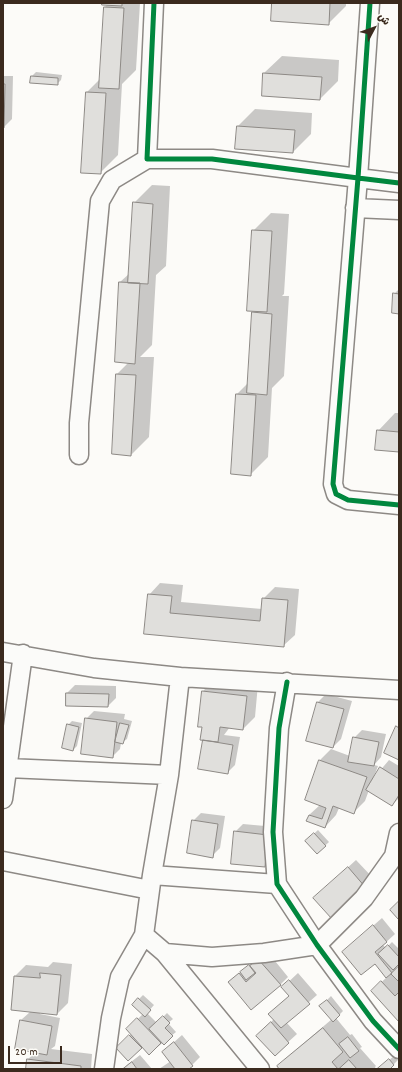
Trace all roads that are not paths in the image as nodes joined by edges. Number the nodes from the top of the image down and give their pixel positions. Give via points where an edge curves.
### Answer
1 (154, 3) edge
2 (370, 3) edge
3 (147, 159) junction
4 (358, 178) junction
5 (399, 183) edge
6 (355, 208) junction
7 (399, 210) edge
8 (79, 455) dead end
9 (399, 505) edge
10 (3, 652) edge
11 (23, 654) junction
12 (180, 677) junction
13 (287, 682) junction
14 (399, 690) edge
15 (8, 768) junction
16 (169, 775) junction
17 (3, 799) edge
18 (399, 833) edge
19 (396, 859) edge
20 (3, 861) edge
21 (151, 882) junction
22 (277, 884) junction
23 (144, 935) junction
24 (317, 945) junction
25 (165, 953) junction
26 (399, 1049) edge
27 (104, 1069) edge
28 (260, 1069) edge

1 - 3 street
2 - 4 street
3 - 4 street via 212,159
3 - 8 street via 112,180 100,201 79,423
4 - 5 street
4 - 6 street
6 - 7 street
6 - 9 street via 333,484 336,494 348,500
10 - 11 street
11 - 12 street via 94,668
11 - 15 street
12 - 13 street
12 - 16 street
13 - 14 street
13 - 22 street via 279,728 273,832
15 - 16 street
15 - 17 street
16 - 21 street
18 - 19 street
19 - 24 street via 364,898
20 - 21 street
21 - 22 street
21 - 23 street
22 - 24 street
23 - 25 street
23 - 27 street via 120,977
24 - 25 street via 212,957
24 - 26 street via 373,1021
25 - 28 street

